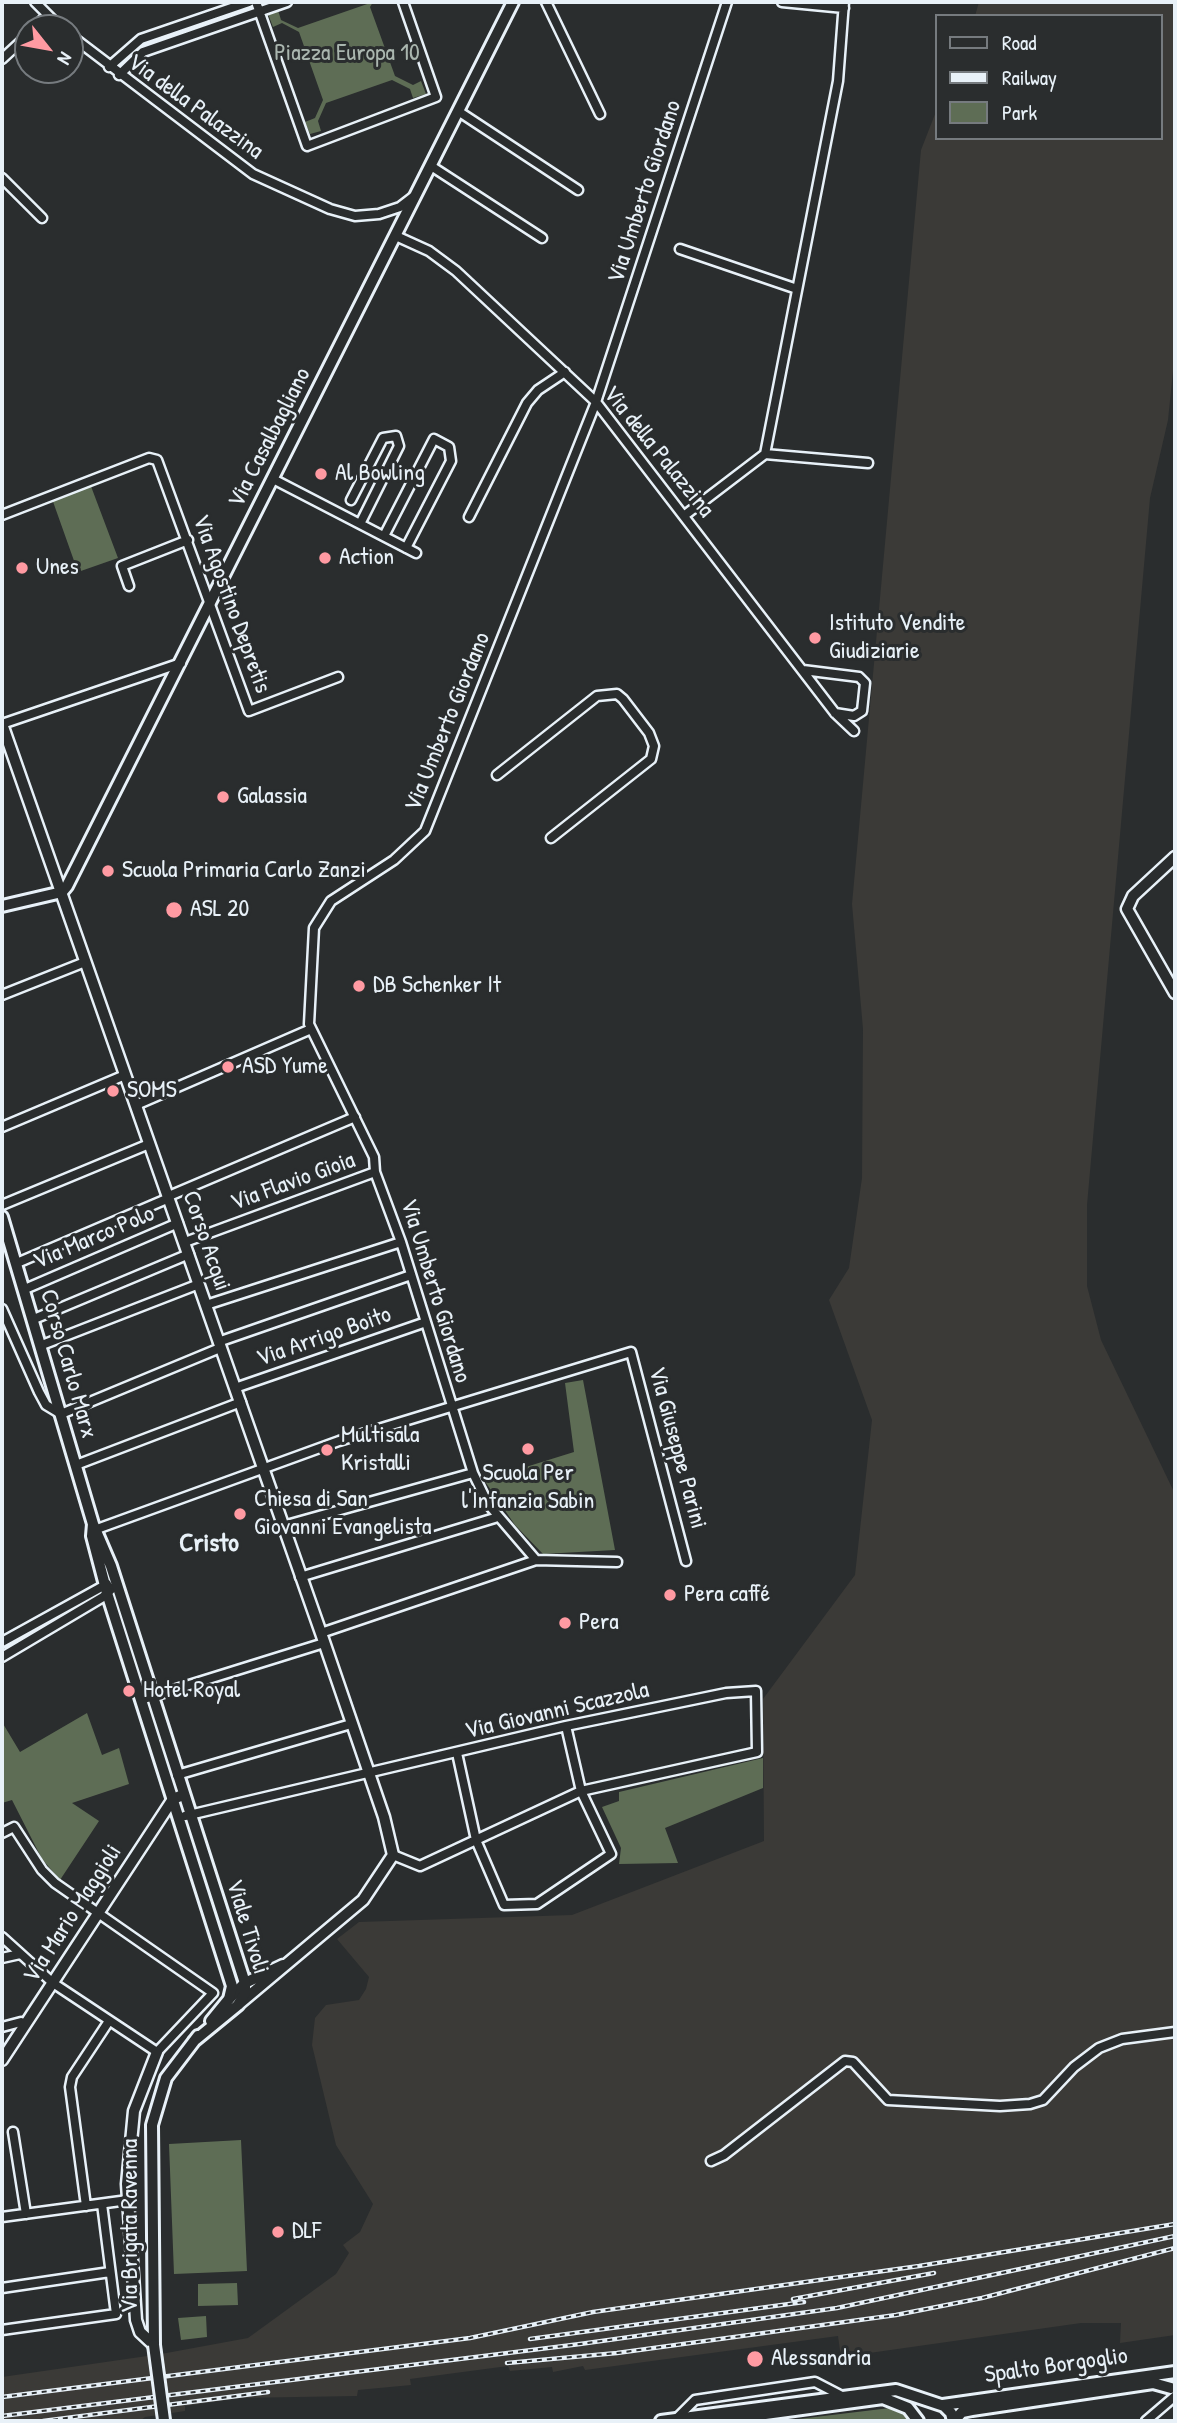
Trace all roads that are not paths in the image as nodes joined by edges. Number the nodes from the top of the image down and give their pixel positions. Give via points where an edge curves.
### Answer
1 (249, 2) edge
2 (256, 2) edge
3 (287, 2) edge
4 (404, 2) edge
5 (513, 2) edge
6 (546, 2) edge
7 (727, 2) edge
8 (782, 2) edge
9 (844, 5) edge
10 (260, 12) junction
11 (84, 47) edge
12 (109, 67) junction
13 (119, 75) junction
14 (458, 111) junction
15 (600, 114) dead end
16 (431, 166) junction
17 (2, 178) edge
18 (420, 188) junction
19 (578, 190) dead end
20 (392, 210) junction
21 (42, 218) dead end
22 (403, 221) junction
23 (396, 236) junction
24 (542, 238) dead end
25 (680, 249) dead end
26 (797, 289) junction
27 (565, 372) junction
28 (596, 402) junction
29 (765, 454) junction
30 (868, 463) dead end
31 (273, 480) junction
32 (351, 500) dead end
33 (2, 515) edge
34 (685, 515) junction
35 (469, 517) dead end
36 (360, 524) junction
37 (384, 537) junction
38 (188, 540) junction
39 (406, 548) junction
40 (416, 553) dead end
41 (129, 586) dead end
42 (211, 604) junction
43 (181, 663) junction
44 (803, 670) junction
45 (338, 677) dead end
46 (835, 713) junction
47 (3, 731) edge
48 (854, 731) dead end
49 (497, 775) dead end
50 (551, 838) dead end
51 (1175, 858) edge
52 (62, 892) junction
53 (2, 906) edge
54 (85, 962) junction
55 (1175, 993) edge
56 (2, 995) edge
57 (311, 1029) junction
58 (125, 1075) junction
59 (136, 1105) junction
60 (355, 1117) junction
61 (2, 1127) edge
62 (149, 1144) junction
63 (375, 1172) junction
64 (169, 1197) junction
65 (2, 1205) edge
66 (2, 1217) edge
67 (178, 1223) junction
68 (185, 1242) junction
69 (401, 1242) junction
70 (189, 1254) junction
71 (17, 1263) junction
72 (411, 1275) junction
73 (199, 1284) junction
74 (25, 1289) junction
75 (206, 1305) junction
76 (2, 1309) edge
77 (34, 1319) junction
78 (426, 1322) junction
79 (42, 1345) junction
80 (219, 1345) junction
81 (235, 1388) junction
82 (240, 1402) junction
83 (450, 1408) junction
84 (61, 1414) junction
85 (76, 1465) junction
86 (263, 1466) junction
87 (473, 1473) junction
88 (498, 1517) junction
89 (283, 1526) junction
90 (95, 1527) junction
91 (536, 1560) junction
92 (686, 1561) dead end
93 (617, 1562) dead end
94 (300, 1577) junction
95 (117, 1584) junction
96 (106, 1588) junction
97 (322, 1638) junction
98 (2, 1642) edge
99 (2, 1657) edge
100 (153, 1696) junction
101 (141, 1700) junction
102 (351, 1724) junction
103 (566, 1726) junction
104 (457, 1753) junction
105 (368, 1772) junction
106 (177, 1775) junction
107 (581, 1791) junction
108 (178, 1797) junction
109 (184, 1816) junction
110 (2, 1833) edge
111 (476, 1840) junction
112 (393, 1855) junction
113 (98, 1915) junction
114 (2, 1937) edge
115 (20, 1954) junction
116 (2, 1958) edge
117 (236, 1961) junction
118 (287, 1964) junction
119 (263, 1975) junction
120 (53, 1983) junction
121 (245, 1983) junction
122 (234, 2002) junction
123 (109, 2021) junction
124 (25, 2025) junction
125 (2, 2026) edge
126 (1175, 2032) edge
127 (194, 2042) joint
128 (157, 2052) junction
129 (2, 2060) edge
130 (13, 2132) dead end
131 (711, 2161) dead end
132 (128, 2200) junction
133 (102, 2204) junction
134 (86, 2206) junction
135 (26, 2214) junction
136 (2, 2217) edge
137 (110, 2272) junction
138 (2, 2288) edge
139 (2, 2330) edge
140 (154, 2345) junction
141 (1175, 2373) edge
142 (833, 2394) junction
143 (1174, 2394) edge
144 (938, 2404) junction
145 (820, 2407) junction
146 (675, 2419) junction
147 (164, 2421) edge
148 (660, 2421) edge
149 (719, 2421) edge
150 (918, 2421) edge
151 (954, 2421) edge
152 (1146, 2421) edge

1 - 12 street via 141,40
2 - 10 street
3 - 10 street
4 - 10 street via 436,97 307,146
5 - 14 main road, Via Casalbagliano
6 - 15 street
7 - 28 street, Via Umberto Giordano
8 - 9 street
9 - 26 street via 838,80
10 - 13 street via 143,52
11 - 12 street, Via della Palazzina
12 - 13 street, Via della Palazzina
13 - 20 street, Via della Palazzina via 253,174 343,214 365,216
14 - 16 main road, Via Casalbagliano
14 - 19 street
16 - 18 main road, Via Casalbagliano
16 - 24 street
17 - 21 street
18 - 20 street
18 - 22 main road, Via Casalbagliano
20 - 22 street via 401,214
22 - 23 main road, Via Casalbagliano
23 - 27 street, Via della Palazzina via 429,251 456,271
23 - 31 main road, Via Casalbagliano
25 - 26 street
26 - 29 street
27 - 28 street, Via della Palazzina
27 - 35 street via 527,403
28 - 34 street, Via della Palazzina
28 - 57 street, Via Umberto Giordano via 425,831 394,860 331,901 317,921
29 - 30 street
29 - 34 street
31 - 36 street
31 - 42 main road, Via Casalbagliano
32 - 36 street via 383,438 396,436 399,446
33 - 38 street, Via Agostino Depretis via 149,457 157,460
34 - 44 street, Via della Palazzina
36 - 37 street
37 - 39 street
37 - 39 street via 434,439 449,447 451,461
38 - 41 street via 122,566
38 - 42 street, Via Agostino Depretis
39 - 40 street
42 - 43 main road, Via Casalbagliano
42 - 45 street, Via Agostino Depretis via 249,711
43 - 47 street
43 - 52 main road, Via Casalbagliano
44 - 46 street, Via della Palazzina
44 - 46 street via 859,677 865,683 862,711 854,716
46 - 48 street, Via della Palazzina
47 - 52 street, Corso Acqui
49 - 50 street via 597,695 617,694 623,699 649,733 654,746 651,759
51 - 55 street via 1133,896 1127,909
52 - 53 main road
52 - 54 street, Corso Acqui
54 - 56 street
54 - 58 street, Corso Acqui
57 - 59 street
57 - 60 street, Via Umberto Giordano
58 - 59 street, Corso Acqui
58 - 61 street
59 - 62 street, Corso Acqui
60 - 63 street, Via Umberto Giordano via 374,1157
60 - 64 street
62 - 64 street, Corso Acqui
62 - 65 street
63 - 68 street, Via Flavio Gioia
63 - 69 street, Via Umberto Giordano
64 - 67 street, Corso Acqui
64 - 71 street
66 - 71 main road, Corso Carlo Marx
67 - 68 street, Corso Acqui
67 - 74 street, Via Marco Polo
68 - 70 street, Corso Acqui
69 - 72 street, Via Umberto Giordano
69 - 75 street
70 - 73 street, Corso Acqui
70 - 77 street
71 - 74 main road, Corso Carlo Marx
72 - 78 street, Via Umberto Giordano
72 - 80 street
73 - 75 street, Corso Acqui
73 - 79 street
74 - 77 main road, Corso Carlo Marx
75 - 80 street, Corso Acqui
76 - 84 street via 38,1392 46,1405
77 - 79 main road, Corso Carlo Marx
78 - 81 street, Via Arrigo Boito
78 - 83 street, Via Umberto Giordano
79 - 84 main road, Corso Carlo Marx
80 - 81 street, Corso Acqui
80 - 84 street
81 - 82 street, Corso Acqui
82 - 85 street
82 - 86 street, Corso Acqui
83 - 86 street, Via Giuseppe Parini
83 - 87 street, Via Umberto Giordano
83 - 92 street, Via Giuseppe Parini via 631,1352
84 - 85 main road, Corso Carlo Marx
85 - 90 main road, Corso Carlo Marx
86 - 89 street, Corso Acqui
86 - 90 street, Via Giuseppe Parini
87 - 88 street, Via Umberto Giordano
87 - 89 street
88 - 91 street, Via Umberto Giordano
88 - 94 street
89 - 94 street, Corso Acqui
90 - 95 main road, Corso Carlo Marx
90 - 96 main road, Corso Carlo Marx via 92,1536
91 - 93 street
91 - 97 street
94 - 97 street, Corso Acqui
95 - 96 street
95 - 100 main road, Corso Carlo Marx
96 - 98 street
96 - 99 street
96 - 101 main road, Corso Carlo Marx
97 - 100 street
97 - 102 street, Corso Acqui
100 - 101 street
100 - 106 main road, Corso Carlo Marx
101 - 108 main road, Corso Carlo Marx
102 - 105 street, Corso Acqui
102 - 106 street
103 - 104 street, Via Giovanni Scazzola
103 - 107 street
103 - 107 street, Via Giovanni Scazzola via 756,1691 757,1752
104 - 105 street, Via Giovanni Scazzola
104 - 111 street
105 - 109 street
105 - 112 street, Corso Acqui
106 - 108 main road, Corso Carlo Marx
107 - 111 street
107 - 111 street via 611,1854 537,1905 504,1905
108 - 109 main road, Viale Tivoli
108 - 113 street, Via Mario Maggioli
109 - 117 main road, Viale Tivoli
109 - 122 main road, Viale Tivoli
110 - 113 street via 14,1827 49,1878
111 - 112 street via 420,1866
112 - 118 street via 367,1897
113 - 120 street, Via Mario Maggioli
113 - 128 street via 213,1993
114 - 115 street
115 - 116 street
115 - 120 street
117 - 119 street via 246,1975
117 - 121 main road, Viale Tivoli
118 - 119 street
118 - 122 street
119 - 121 street
120 - 123 street
120 - 124 street, Via Mario Maggioli
121 - 122 main road, Viale Tivoli via 244,1993
122 - 127 main road, Viale Tivoli
123 - 128 street
123 - 134 street via 70,2087
124 - 125 street
124 - 129 street, Via Mario Maggioli
126 - 131 street via 1122,2039 1099,2048 1033,2104 888,2100 853,2062 845,2061
127 - 140 main road, Via Brigata Ravenna via 162,2086 152,2125
128 - 132 street via 134,2111
130 - 135 street
132 - 133 street
132 - 140 street via 136,2320 140,2332
133 - 134 street
133 - 137 street
134 - 135 street
135 - 136 street
137 - 138 street
137 - 139 street via 116,2314
140 - 147 main road, Via Brigata Ravenna, bridge
141 - 143 main road, Spalto Borgoglio
141 - 144 main road, Spalto Borgoglio
142 - 144 main road, Spalto Borgoglio via 900,2390
142 - 145 street
142 - 146 main road, Spalto Borgoglio
142 - 146 street via 815,2382 695,2400
143 - 151 main road, Spalto Borgoglio via 1153,2384 968,2411
143 - 152 street
144 - 150 main road via 921,2410
144 - 151 main road via 950,2411
145 - 149 main road
145 - 150 main road via 887,2398 908,2407
146 - 148 main road, Spalto Borgoglio

